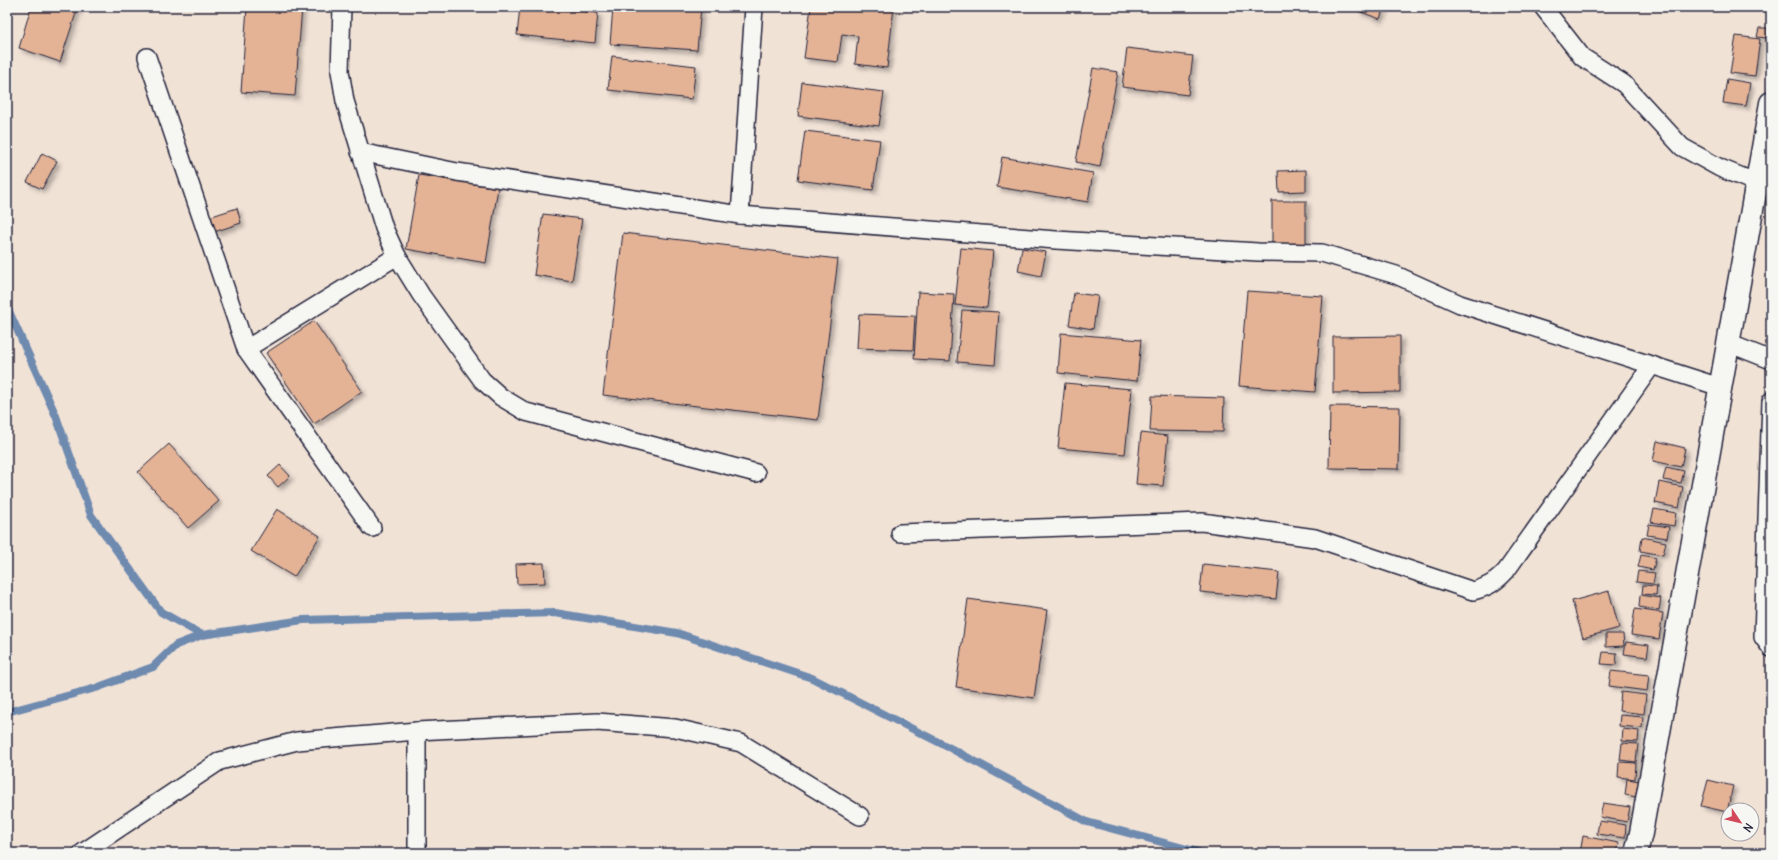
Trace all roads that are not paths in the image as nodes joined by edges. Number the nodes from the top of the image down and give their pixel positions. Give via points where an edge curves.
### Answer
1 (342, 7) edge
2 (754, 7) edge
3 (1543, 7) edge
4 (146, 57) dead end
5 (1771, 104) edge
6 (360, 152) junction
7 (1756, 183) junction
8 (740, 215) junction
9 (397, 256) junction
10 (1728, 343) junction
11 (246, 349) junction
12 (1771, 360) edge
13 (1652, 365) junction
14 (1720, 387) junction
15 (1771, 401) edge
16 (756, 473) dead end
17 (372, 528) dead end
18 (900, 533) dead end
19 (1771, 648) edge
20 (417, 731) junction
21 (860, 816) dead end
22 (82, 853) edge
23 (417, 853) edge
24 (1636, 853) edge

1 - 6 lane via 340,70 345,101
2 - 8 lane
3 - 7 lane via 1582,57 1624,84 1682,147 1720,168
4 - 11 lane
5 - 7 street
6 - 8 lane via 457,172
6 - 9 lane via 384,228
7 - 10 street
8 - 13 lane via 1071,241 1258,252 1322,253 1396,275 1460,304
9 - 11 lane
9 - 16 lane via 421,295 482,380 501,397 526,412
10 - 12 lane
10 - 14 street
11 - 17 lane
13 - 14 lane
13 - 18 lane via 1506,571 1497,581 1473,591 1315,538 1202,522
14 - 24 street
15 - 19 lane via 1763,637
20 - 21 lane via 597,722 675,728 741,742
20 - 22 lane via 297,741 220,761
20 - 23 lane

